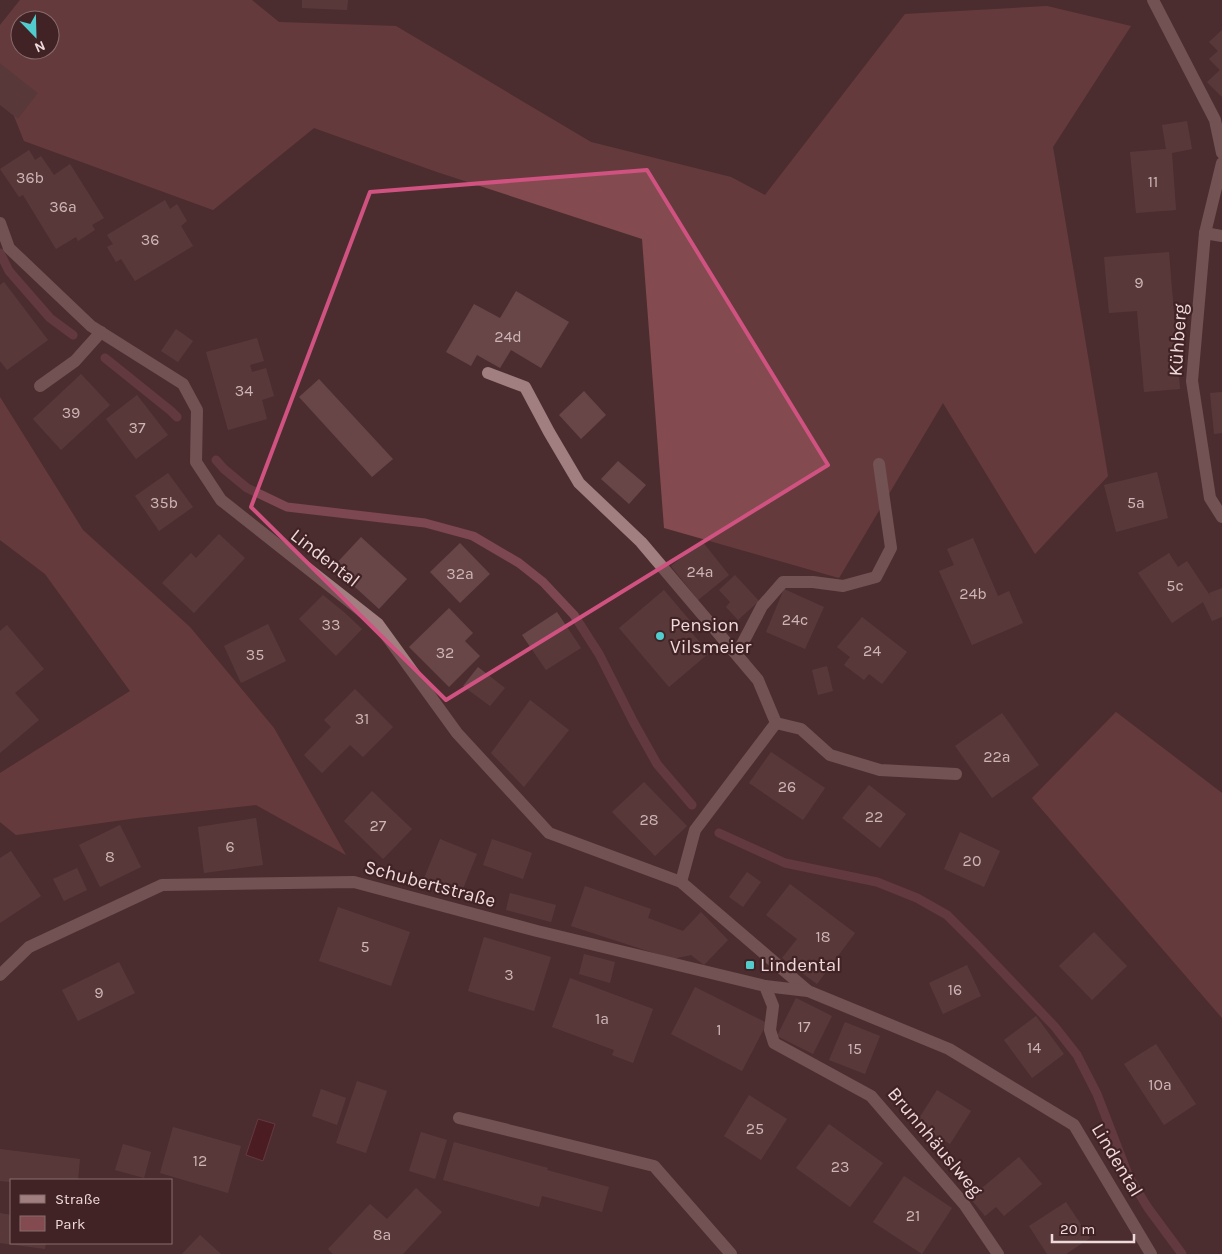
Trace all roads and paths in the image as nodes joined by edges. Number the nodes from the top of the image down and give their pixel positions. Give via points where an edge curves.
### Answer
1 (1153, 0) edge
2 (1222, 153) edge
3 (1222, 163) edge
4 (0, 222) edge
5 (1205, 233) junction
6 (1222, 236) edge
7 (101, 332) junction
8 (488, 373) dead end
9 (40, 386) dead end
10 (879, 464) dead end
11 (1222, 517) edge
12 (736, 654) junction
13 (776, 723) junction
14 (956, 774) dead end
15 (681, 882) junction
16 (0, 975) edge
17 (765, 986) junction
18 (808, 990) junction
19 (459, 1118) dead end
20 (731, 1254) edge
21 (998, 1254) edge
22 (1151, 1254) edge

1 - 2 street via 1215,120
3 - 5 street, Kühberg
4 - 7 street, Lindental via 9,248
5 - 6 street
5 - 11 street, Kühberg via 1192,381 1210,498
7 - 9 street via 75,361
7 - 15 street, Lindental via 183,384 197,410 196,462 221,500 378,624 457,733 548,833
8 - 12 street via 525,387 579,483 641,542
10 - 12 street via 891,548 876,577 843,586 783,582 762,606
12 - 13 street via 758,680
13 - 14 street via 801,729 830,755 880,770
13 - 15 street via 694,830
15 - 18 street, Lindental
16 - 17 street, Schubertstraße via 29,947 162,885 354,882 537,931
17 - 18 street, Schubertstraße
17 - 21 street, Brunnhäuslweg via 773,1006 770,1030 774,1043 871,1096 964,1204
18 - 22 street, Lindental via 949,1049 1074,1125
19 - 20 street via 654,1166

